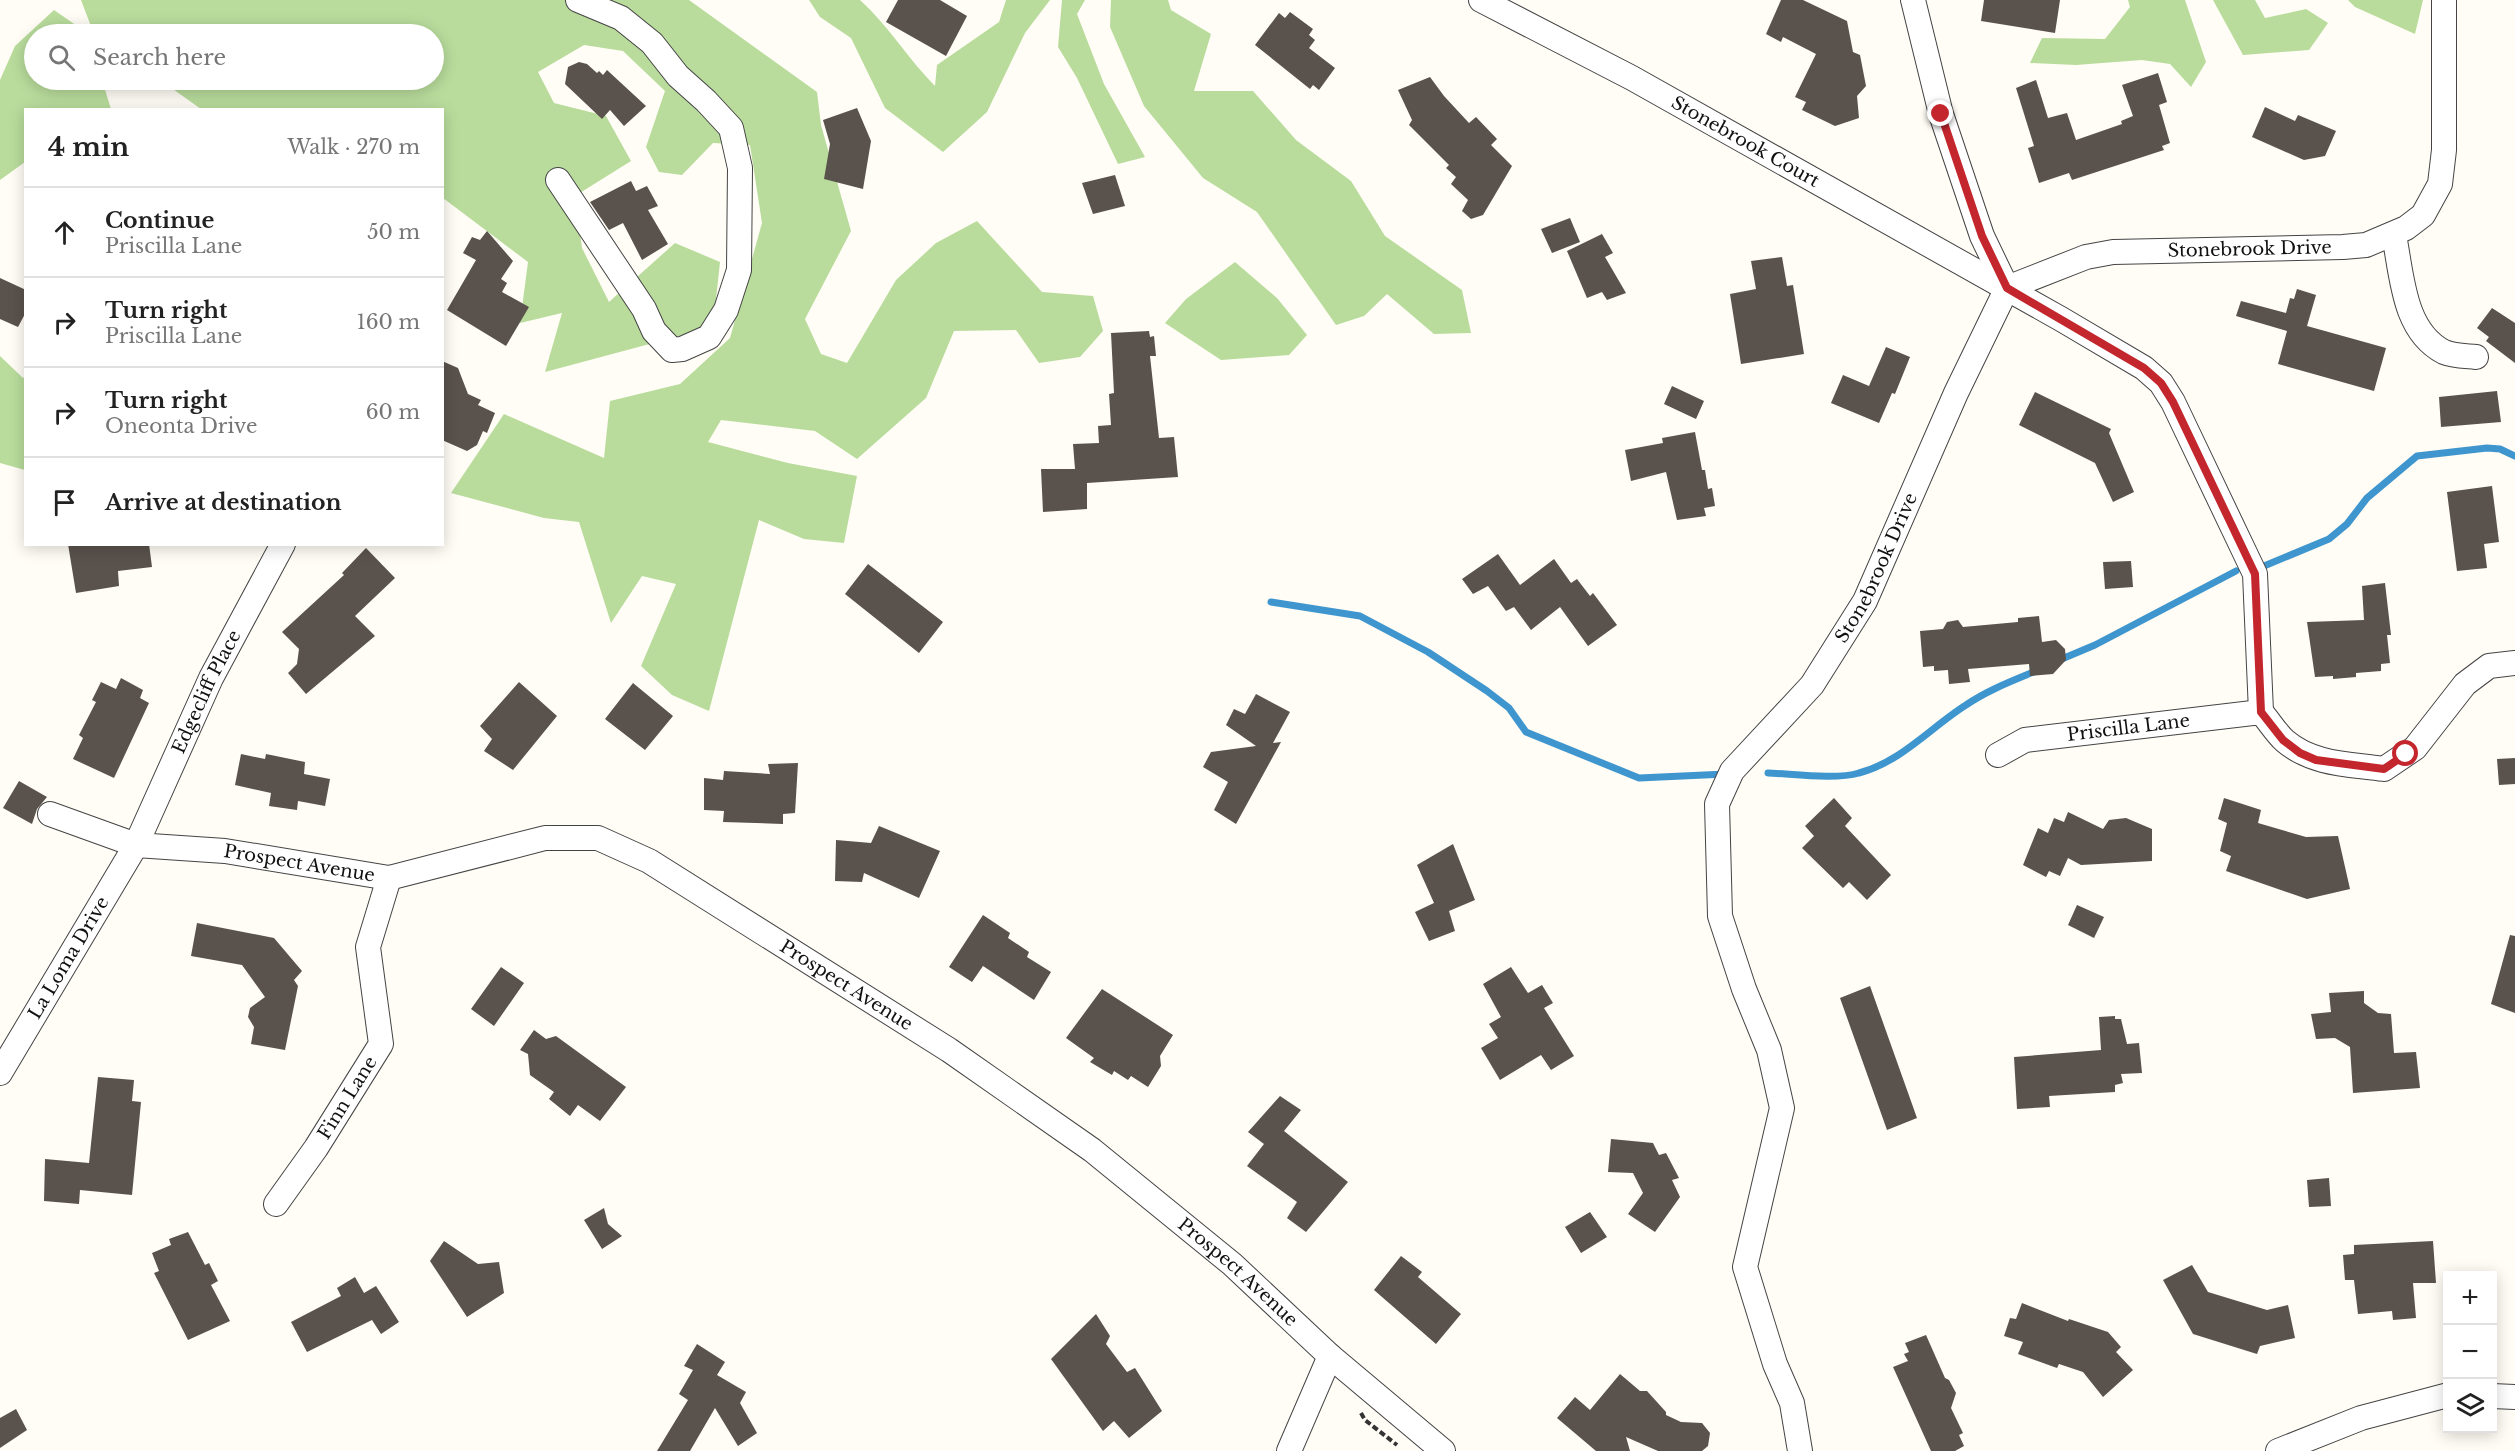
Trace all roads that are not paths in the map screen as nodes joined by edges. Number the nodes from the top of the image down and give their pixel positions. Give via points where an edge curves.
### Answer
1 (578, 0) edge
2 (1481, 0) edge
3 (1913, 0) edge
4 (2444, 0) edge
5 (558, 180) dead end
6 (2394, 234) junction
7 (2007, 288) junction
8 (2476, 357) dead end
9 (282, 546) edge
10 (2515, 663) edge
11 (2261, 712) junction
12 (1998, 755) dead end
13 (50, 814) dead end
14 (136, 845) junction
15 (389, 878) junction
16 (0, 1073) edge
17 (276, 1204) dead end
18 (1330, 1356) junction
19 (2443, 1396) edge
20 (2497, 1396) edge
21 (2515, 1397) edge
22 (1289, 1451) edge
23 (1443, 1451) edge
24 (1800, 1451) edge
25 (2278, 1451) edge

1 - 5 street via 621,18 652,44 731,128 740,168 739,270 726,310 710,336 672,350 654,331 644,309
2 - 7 street, Stonebrook Court via 1632,78
3 - 7 street via 1941,114 1982,236
4 - 6 street, Stonebrook Drive via 2444,150 2440,184 2423,215
6 - 7 street, Stonebrook Drive via 2343,247 2113,252 2086,257
6 - 8 street via 2407,304 2422,336 2445,353
7 - 11 street via 2144,368 2161,383 2173,402 2255,574
7 - 24 street, Stonebrook Drive via 1956,393 1865,601 1812,685 1732,771 1717,804 1720,916 1769,1050 1782,1108 1745,1267 1775,1364 1792,1403
9 - 14 street, Edgecliff Place via 211,678
10 - 11 street via 2489,666 2465,684 2415,748 2384,769 2316,760 2300,753 2283,740
11 - 12 street, Priscilla Lane via 2025,740
13 - 14 street, Prospect Avenue
14 - 15 street, Prospect Avenue via 225,851
14 - 16 street, La Loma Drive
15 - 17 street, Finn Lane via 369,947 381,1044
15 - 18 street, Prospect Avenue via 545,838 598,838 649,861 949,1050 1092,1150 1232,1264
18 - 22 street
18 - 23 street, Prospect Avenue
19 - 25 street via 2361,1418
20 - 21 street

